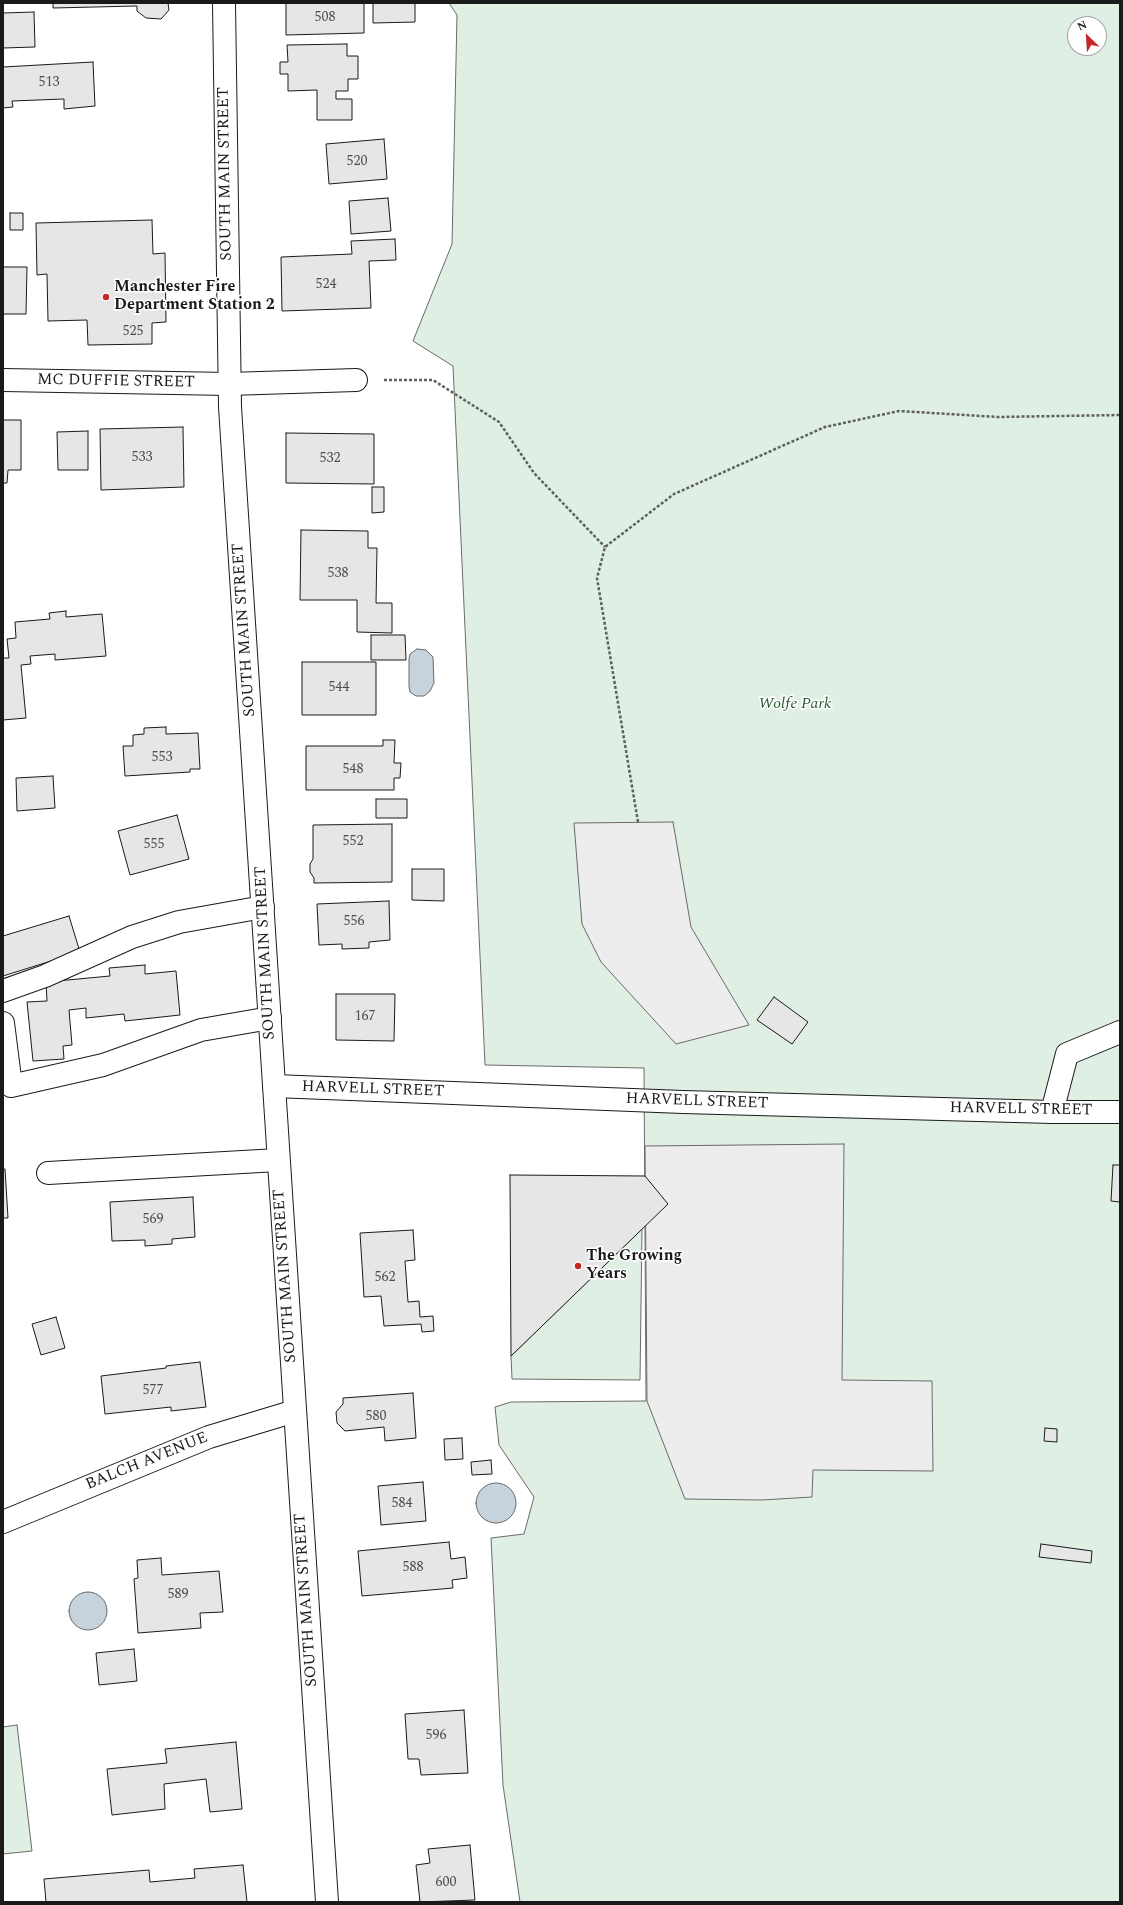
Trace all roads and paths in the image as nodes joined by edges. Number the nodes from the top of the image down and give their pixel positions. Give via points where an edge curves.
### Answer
1 (224, 3) edge
2 (3, 380) edge
3 (356, 380) joint
4 (229, 384) junction
5 (1120, 415) edge
6 (605, 547) junction
7 (638, 822) dead end
8 (263, 907) junction
9 (3, 991) edge
10 (270, 1018) junction
11 (3, 1023) edge
12 (1120, 1032) edge
13 (274, 1086) junction
14 (1052, 1112) junction
15 (1120, 1112) edge
16 (278, 1160) junction
17 (48, 1173) dead end
18 (295, 1412) junction
19 (3, 1522) edge
20 (327, 1902) edge

1 - 4 main road, SOUTH MAIN STREET
2 - 4 main road, MC DUFFIE STREET
3 - 4 main road, MC DUFFIE STREET
3 - 6 path via 434,380 499,422 534,473
4 - 8 main road, SOUTH MAIN STREET
5 - 6 path via 998,417 900,412 825,427 674,494
6 - 7 path via 597,578
8 - 9 main road via 179,922 132,937 45,976
8 - 10 main road, SOUTH MAIN STREET
10 - 11 main road via 201,1030 104,1065 11,1086
10 - 13 main road, SOUTH MAIN STREET
12 - 14 main road via 1067,1054
13 - 14 main road, HARVELL STREET via 683,1102
13 - 16 main road, SOUTH MAIN STREET
14 - 15 main road, HARVELL STREET
16 - 17 main road
16 - 18 main road, SOUTH MAIN STREET
18 - 19 main road, BALCH AVENUE via 209,1437
18 - 20 main road, SOUTH MAIN STREET

